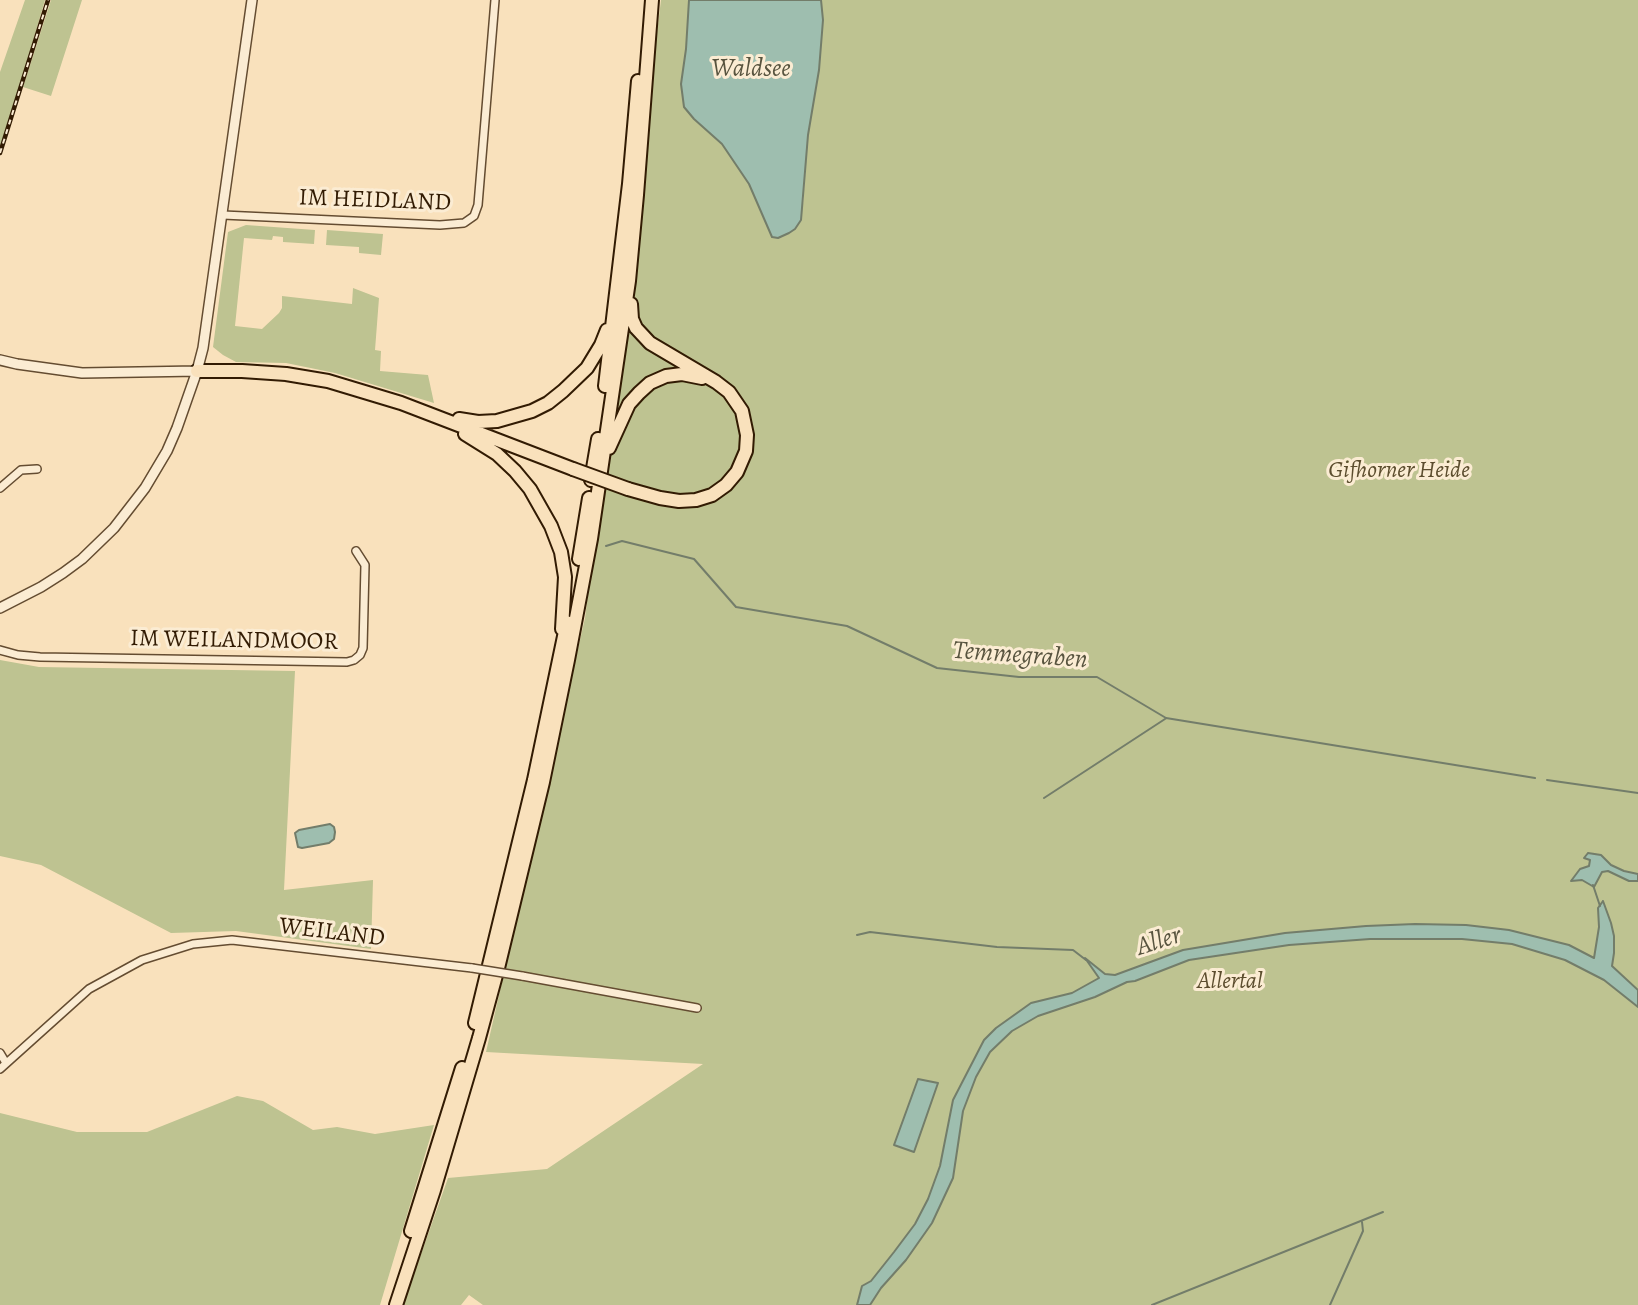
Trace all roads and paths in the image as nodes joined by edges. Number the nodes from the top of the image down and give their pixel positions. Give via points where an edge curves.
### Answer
1 (252, 0) edge
2 (495, 0) edge
3 (644, 0) edge
4 (652, 0) edge
5 (223, 215) junction
6 (629, 281) junction
7 (614, 313) junction
8 (0, 360) edge
9 (197, 371) junction
10 (716, 382) junction
11 (425, 412) junction
12 (603, 462) junction
13 (37, 468) dead end
14 (0, 488) edge
15 (356, 551) dead end
16 (0, 608) edge
17 (0, 650) edge
18 (559, 659) junction
19 (697, 1008) dead end
20 (0, 1053) edge
21 (3, 1066) edge
22 (387, 1305) edge
23 (396, 1305) edge

1 - 5 street
2 - 5 street, IM HEIDLAND via 474,216 464,223 440,225
3 - 7 highway
4 - 6 highway
5 - 9 street
6 - 10 highway via 630,311 642,336
6 - 12 highway
7 - 11 highway via 587,368 548,403 497,421
7 - 18 highway via 578,568
8 - 9 street via 74,373
9 - 11 highway via 275,373 328,381
9 - 16 street via 167,451 134,505 82,559
10 - 11 highway, bridge via 742,411 746,450 732,479 712,495 687,501 628,489
10 - 12 highway via 682,374 650,383 629,404
11 - 18 highway via 496,454 541,507 561,552 565,576
12 - 23 highway via 543,782 498,968
13 - 14 street via 21,470
15 - 17 street, IM WEILANDMOOR via 365,565 363,648 347,663 40,657
18 - 22 highway via 481,999
19 - 21 street, WEILAND, bridge via 472,968 232,940 193,944 142,960 89,989
20 - 21 street

